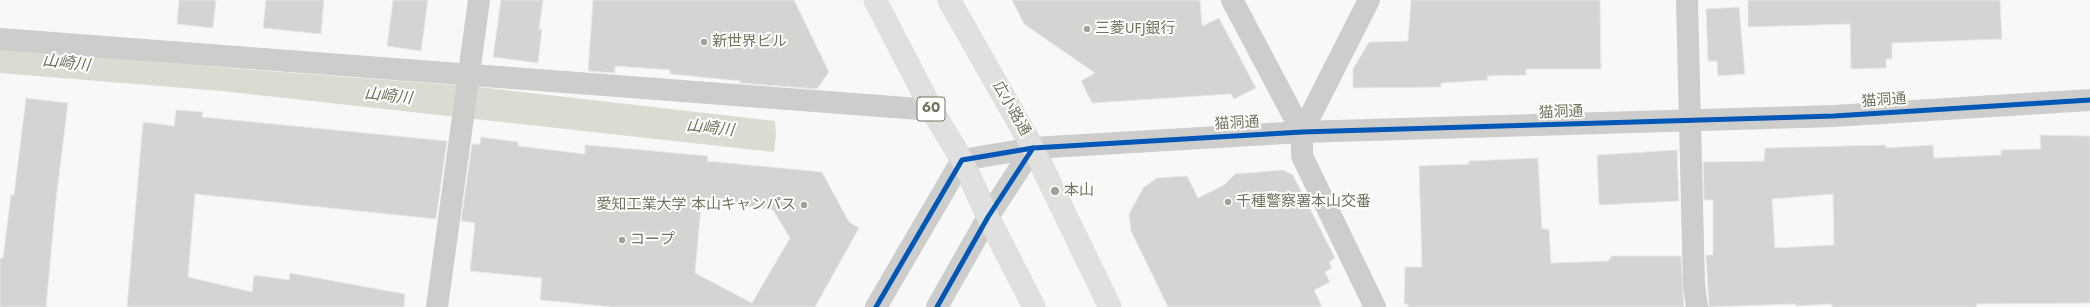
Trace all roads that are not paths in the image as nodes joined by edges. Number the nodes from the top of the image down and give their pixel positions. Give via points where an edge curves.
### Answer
1 (479, 0) edge
2 (875, 0) edge
3 (949, 0) edge
4 (1232, 0) edge
5 (1369, 0) edge
6 (1687, 0) edge
7 (0, 39) edge
8 (469, 76) junction
9 (2090, 100) edge
10 (932, 110) junction
11 (1690, 121) junction
12 (1302, 132) junction
13 (1033, 148) junction
14 (962, 160) junction
15 (988, 217) junction
16 (437, 307) edge
17 (876, 307) edge
18 (937, 307) edge
19 (1034, 307) edge
20 (1110, 307) edge
21 (1374, 307) edge
22 (1697, 307) edge

1 - 8 street
2 - 10 main road, 60
3 - 13 main road, 広小路通
4 - 12 street
5 - 12 street
6 - 11 street
7 - 8 street
8 - 10 street
8 - 16 street
9 - 11 street, 猫洞通 via 1834,116
10 - 14 main road, 60
11 - 12 street, 猫洞通
11 - 22 street via 1694,285
12 - 13 street, 猫洞通
12 - 21 street via 1302,156
13 - 14 street, 猫洞通
13 - 15 street
13 - 20 main road, 広小路通
14 - 15 main road, 60
14 - 17 street
15 - 18 street
15 - 19 main road, 60

